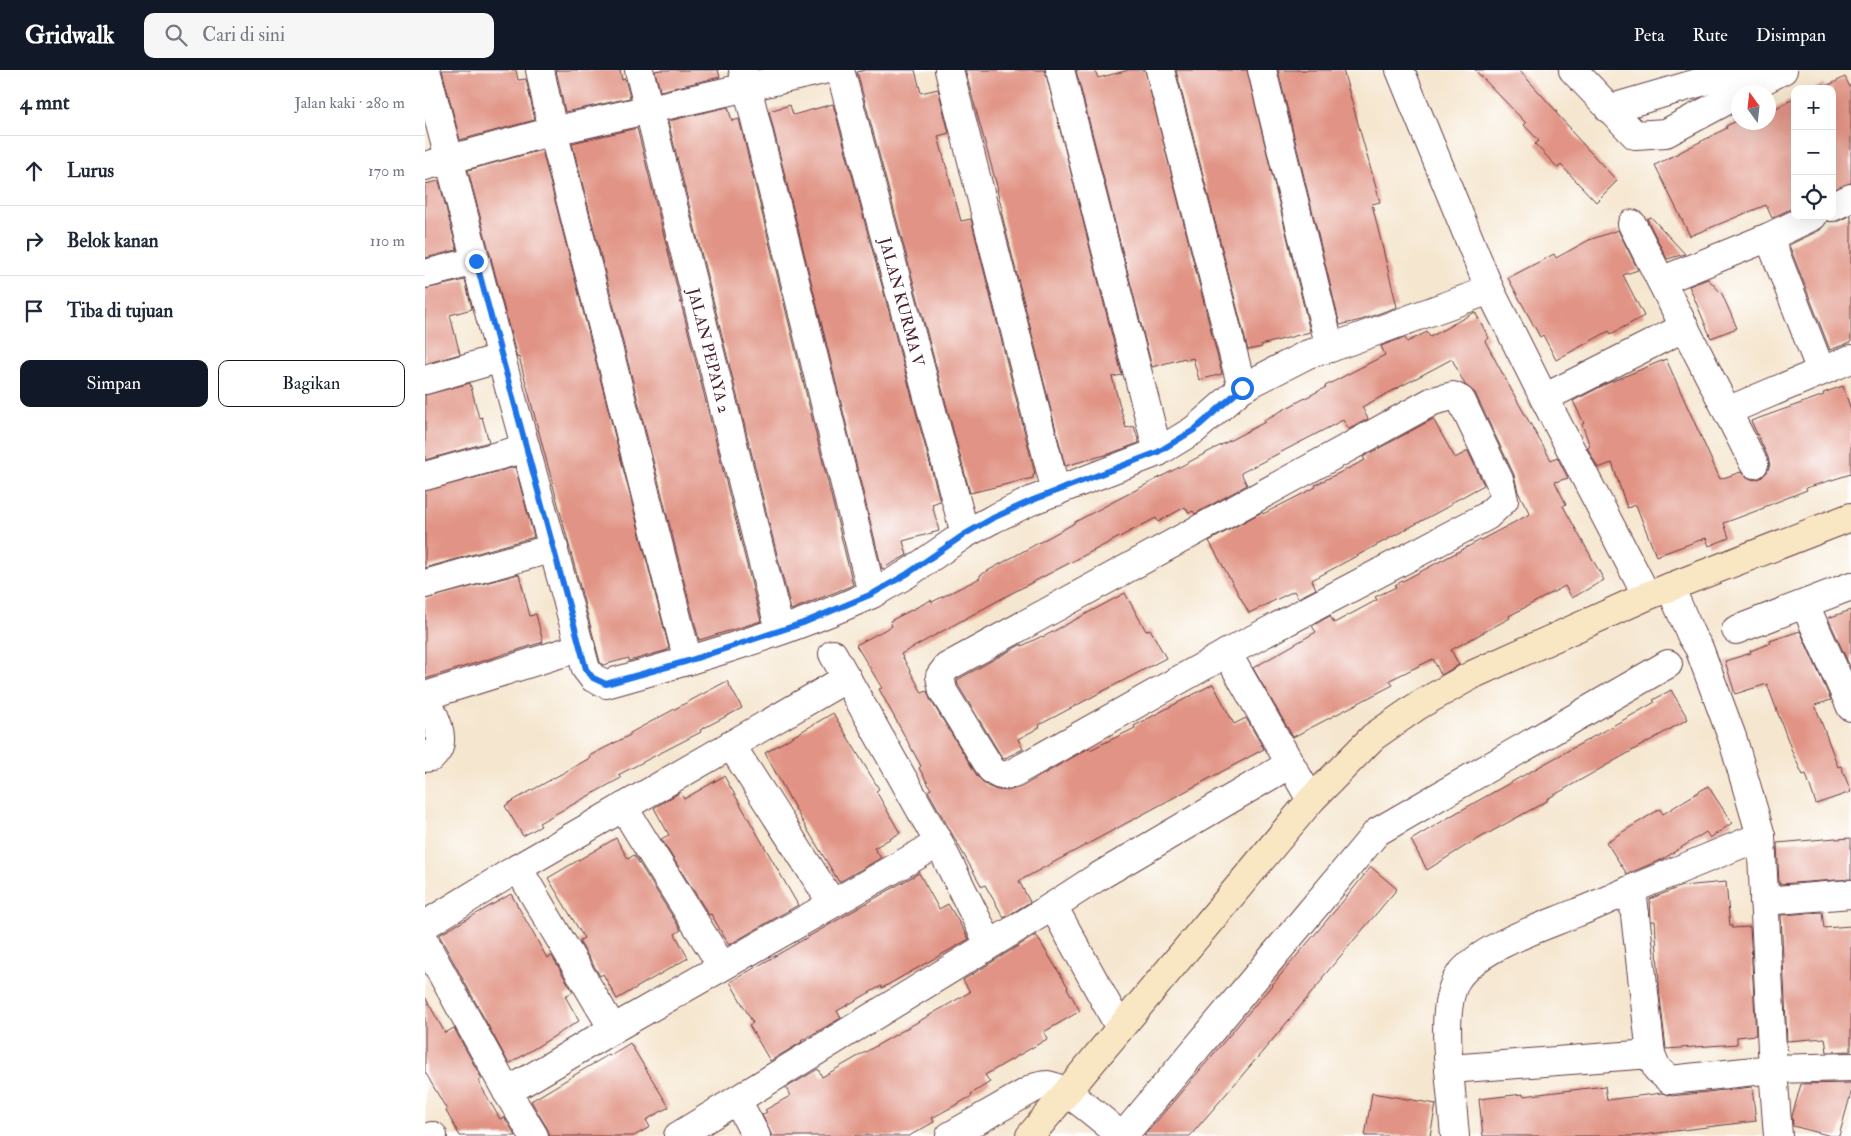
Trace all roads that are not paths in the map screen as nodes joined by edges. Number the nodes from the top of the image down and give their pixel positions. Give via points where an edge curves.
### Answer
1 (426, 70) edge
2 (539, 70) edge
3 (639, 70) edge
4 (823, 70) edge
5 (840, 70) edge
6 (949, 70) edge
7 (1060, 70) edge
8 (1160, 70) edge
9 (1262, 70) edge
10 (1400, 70) edge
11 (1573, 70) edge
12 (1741, 70) edge
13 (1783, 70) edge
14 (745, 78) edge
15 (1755, 85) edge
16 (1731, 98) edge
17 (1609, 109) junction
18 (649, 110) junction
19 (553, 131) junction
20 (437, 163) edge
21 (1851, 198) edge
22 (1836, 205) edge
23 (1805, 220) edge
24 (1632, 224) dead end
25 (1769, 237) junction
26 (476, 261) junction
27 (425, 274) edge
28 (1661, 281) junction
29 (1490, 290) junction
30 (1685, 327) junction
31 (1330, 348) junction
32 (501, 358) junction
33 (1851, 359) edge
34 (1821, 371) junction
35 (425, 380) edge
36 (1242, 388) junction
37 (1544, 398) junction
38 (1727, 411) junction
39 (526, 448) junction
40 (1158, 452) junction
41 (1754, 464) dead end
42 (425, 476) edge
43 (1056, 492) junction
44 (1851, 517) edge
45 (965, 534) junction
46 (554, 548) junction
47 (425, 584) edge
48 (1851, 586) edge
49 (872, 594) junction
50 (1665, 594) junction
51 (1805, 605) junction
52 (1736, 630) dead end
53 (778, 631) junction
54 (581, 647) junction
55 (1227, 653) junction
56 (833, 654) dead end
57 (688, 661) junction
58 (1668, 664) dead end
59 (847, 678) junction
60 (425, 695) edge
61 (1851, 707) edge
62 (731, 745) junction
63 (425, 758) edge
64 (1291, 764) junction
65 (1311, 800) junction
66 (623, 807) junction
67 (1761, 836) junction
68 (939, 842) junction
69 (518, 868) junction
70 (1632, 889) junction
71 (1851, 894) edge
72 (1764, 901) junction
73 (832, 903) junction
74 (1053, 906) junction
75 (425, 925) edge
76 (425, 943) edge
77 (989, 944) junction
78 (723, 966) junction
79 (1119, 1028) junction
80 (613, 1029) junction
81 (1651, 1054) junction
82 (1851, 1067) edge
83 (1449, 1069) junction
84 (1773, 1069) junction
85 (507, 1092) junction
86 (1069, 1094) junction
87 (737, 1100) junction
88 (1119, 1134) edge
89 (534, 1136) edge
90 (678, 1136) edge
91 (756, 1136) edge
92 (950, 1136) edge
93 (1030, 1136) edge
94 (1455, 1136) edge
95 (1779, 1136) edge

1 - 20 street
2 - 19 street
3 - 18 street, JALAN PEPAYA 2
4 - 14 street
5 - 45 street, JALAN KURMA V
6 - 43 street
7 - 40 street
8 - 36 street
9 - 31 street
10 - 29 street
11 - 17 street
12 - 17 street
13 - 15 street
14 - 18 street
14 - 49 street
16 - 17 street via 1666,133 1635,136
18 - 19 street
18 - 53 street, JALAN PEPAYA 2
19 - 20 street
19 - 57 street
20 - 26 street
21 - 22 street
23 - 25 street
24 - 28 street
25 - 28 street
25 - 34 street
26 - 27 street
26 - 32 street
28 - 30 street
29 - 31 street
29 - 37 street
30 - 37 street
30 - 38 street
31 - 36 street via 1308,354
32 - 35 street
32 - 39 street
33 - 34 street
34 - 38 street
36 - 40 street via 1194,430
37 - 50 street
38 - 41 street
39 - 42 street
39 - 46 street
40 - 43 street
43 - 45 street via 993,518
44 - 50 street
45 - 49 street
46 - 47 street
46 - 54 street
48 - 51 street
49 - 53 street
50 - 65 street via 1475,674 1419,705 1373,737
50 - 67 street via 1699,648 1732,737
51 - 52 street
51 - 61 street
53 - 57 street
54 - 57 street via 586,669 593,678 606,684
54 - 60 street
55 - 55 street via 1487,516 1499,506 1504,500 1500,482 1461,400 1453,396 1433,402 947,667 940,676 943,690 991,769 1004,776
55 - 64 street
56 - 59 street
58 - 88 street via 1377,832
59 - 62 street
59 - 68 street
60 - 63 street via 440,739 439,748 432,757
62 - 66 street
62 - 73 street
64 - 65 street
64 - 74 street
65 - 79 street
66 - 69 street
66 - 78 street
67 - 70 street
67 - 72 street
68 - 73 street
68 - 77 street
69 - 75 street
69 - 80 street
70 - 81 street
70 - 83 street via 1503,944 1459,977 1451,997 1446,1029
71 - 72 street
72 - 84 street
73 - 78 street
74 - 77 street
74 - 79 street
76 - 85 street
77 - 87 street
78 - 80 street
79 - 86 street
80 - 85 street
81 - 83 street
81 - 84 street via 1657,1069 1670,1080
82 - 84 street
83 - 94 street
84 - 95 street
85 - 89 street
86 - 88 street
86 - 92 street via 1050,1085 1036,1087
86 - 93 street
87 - 90 street
87 - 91 street

